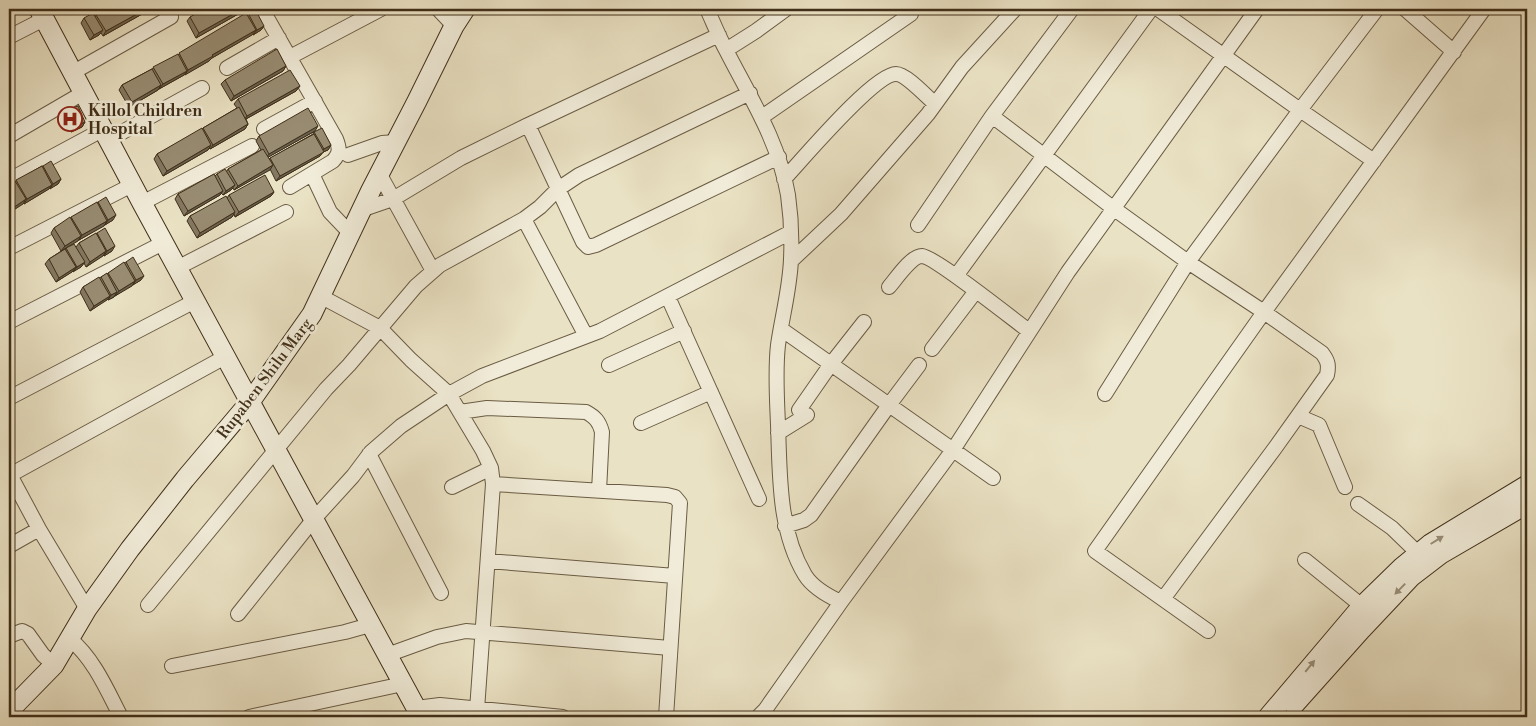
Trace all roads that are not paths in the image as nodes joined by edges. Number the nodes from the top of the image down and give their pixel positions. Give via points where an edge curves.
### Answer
1 (262, 9) edge
2 (381, 9) edge
3 (438, 9) edge
4 (465, 9) edge
5 (707, 9) edge
6 (786, 9) edge
7 (1015, 9) edge
8 (1072, 9) edge
9 (1150, 9) edge
10 (1158, 9) edge
11 (1257, 9) edge
12 (1376, 9) edge
13 (1404, 9) edge
14 (1484, 9) edge
15 (41, 14) edge
16 (912, 14) dead end
17 (170, 17) dead end
18 (454, 26) junction
19 (719, 35) junction
20 (9, 37) edge
21 (279, 38) junction
22 (726, 50) junction
23 (1454, 52) junction
24 (1223, 56) junction
25 (290, 57) junction
26 (227, 68) dead end
27 (72, 73) junction
28 (202, 88) dead end
29 (83, 93) junction
30 (750, 93) junction
31 (315, 101) junction
32 (935, 104) junction
33 (1300, 110) junction
34 (992, 116) junction
35 (762, 118) junction
36 (528, 125) junction
37 (264, 129) dead end
38 (105, 135) junction
39 (9, 136) edge
40 (396, 142) junction
41 (252, 146) dead end
42 (348, 155) dead end
43 (1043, 155) junction
44 (779, 157) junction
45 (1374, 161) junction
46 (379, 173) junction
47 (312, 174) junction
48 (784, 179) junction
49 (9, 180) edge
50 (132, 185) junction
51 (290, 186) dead end
52 (558, 189) junction
53 (393, 199) junction
54 (142, 203) junction
55 (1113, 208) junction
56 (361, 210) junction
57 (286, 212) dead end
58 (524, 219) junction
59 (918, 225) dead end
60 (791, 232) junction
61 (350, 233) junction
62 (163, 242) junction
63 (9, 248) edge
64 (791, 261) junction
65 (1188, 262) junction
66 (177, 268) junction
67 (433, 271) junction
68 (956, 276) junction
69 (889, 288) dead end
70 (976, 291) junction
71 (320, 296) junction
72 (668, 297) junction
73 (195, 301) junction
74 (1264, 312) junction
75 (9, 322) edge
76 (864, 322) dead end
77 (380, 328) junction
78 (781, 329) junction
79 (684, 331) junction
80 (1029, 331) junction
81 (586, 336) junction
82 (932, 349) dead end
83 (225, 358) junction
84 (831, 364) junction
85 (609, 365) dead end
86 (919, 365) dead end
87 (711, 392) junction
88 (449, 394) junction
89 (1105, 394) dead end
90 (9, 398) edge
91 (250, 402) junction
92 (889, 405) junction
93 (460, 412) junction
94 (1298, 416) junction
95 (641, 423) dead end
96 (778, 433) junction
97 (276, 449) junction
98 (953, 450) junction
99 (369, 454) junction
100 (491, 468) junction
101 (9, 474) edge
102 (993, 478) dead end
103 (493, 484) junction
104 (1527, 485) edge
105 (452, 487) dead end
106 (1345, 487) dead end
107 (599, 491) junction
108 (759, 499) dead end
109 (1358, 504) dead end
110 (1527, 504) edge
111 (313, 520) junction
112 (785, 526) junction
113 (39, 529) junction
114 (9, 546) edge
115 (1424, 558) junction
116 (1305, 560) dead end
117 (488, 561) junction
118 (675, 576) junction
119 (441, 593) dead end
120 (1162, 599) junction
121 (841, 602) junction
122 (148, 605) dead end
123 (1362, 606) junction
124 (87, 609) junction
125 (238, 614) dead end
126 (370, 625) junction
127 (1208, 631) dead end
128 (483, 632) junction
129 (9, 636) edge
130 (70, 639) junction
131 (670, 648) junction
132 (387, 655) junction
133 (54, 665) junction
134 (172, 666) dead end
135 (403, 684) junction
136 (477, 710) junction
137 (9, 711) edge
138 (418, 713) edge
139 (121, 717) edge
140 (249, 717) edge
141 (563, 717) edge
142 (666, 717) edge
143 (758, 717) edge
144 (1268, 717) edge
145 (1284, 717) edge

1 - 21 street
2 - 25 street
3 - 18 street
4 - 18 street, Rupaben Shilu Marg
5 - 19 street
6 - 22 street
7 - 32 street via 962,67
8 - 34 street
9 - 43 street
10 - 24 street
11 - 24 street
12 - 33 street
13 - 23 street
14 - 23 street
15 - 20 street
15 - 27 street
16 - 35 street
17 - 27 street
18 - 40 street, Rupaben Shilu Marg
19 - 22 street
19 - 36 street
21 - 25 street
21 - 26 street
22 - 30 street
23 - 45 street
24 - 33 street
24 - 55 street
25 - 31 street
27 - 29 street
28 - 38 street
29 - 38 street
29 - 39 street
30 - 35 street
30 - 52 street
31 - 37 street
31 - 47 street via 340,148 333,161
32 - 48 street via 902,76 895,74 885,78 858,100
32 - 64 street via 841,214
33 - 45 street
33 - 65 street
34 - 43 street
34 - 59 street
35 - 44 street
36 - 52 street
36 - 53 street via 461,158
38 - 49 street
38 - 50 street
40 - 42 street via 382,143
40 - 46 street, Rupaben Shilu Marg
41 - 54 street
43 - 55 street
43 - 68 street
44 - 48 street
44 - 52 street via 588,248
45 - 74 street
46 - 53 street
46 - 56 street, Rupaben Shilu Marg
47 - 51 street
47 - 61 street via 330,212
48 - 60 street
50 - 54 street
50 - 63 street
52 - 58 street
53 - 56 street
53 - 67 street
54 - 62 street
55 - 65 street
55 - 80 street
56 - 61 street, Rupaben Shilu Marg
57 - 66 street
58 - 67 street
58 - 81 street
60 - 64 street
60 - 72 street
61 - 71 street, Rupaben Shilu Marg
62 - 66 street
62 - 75 street
64 - 78 street
65 - 74 street
65 - 89 street
66 - 73 street
67 - 77 street
68 - 69 street via 923,256 909,264
68 - 70 street
70 - 80 street
70 - 82 street
71 - 77 street
71 - 91 street, Rupaben Shilu Marg via 312,314
72 - 79 street
72 - 81 street
73 - 83 street
73 - 90 street
74 - 94 street via 1322,353 1327,360 1327,375
74 - 120 street via 1095,551
76 - 84 street
77 - 88 street
77 - 97 street
78 - 84 street
78 - 96 street via 776,378
79 - 85 street
79 - 87 street
80 - 98 street
81 - 88 street via 482,376
83 - 91 street
83 - 101 street
84 - 92 street
84 - 96 street via 803,413
86 - 92 street
87 - 95 street
87 - 108 street
88 - 93 street
88 - 99 street via 401,426
91 - 97 street
91 - 124 street, Rupaben Shilu Marg via 167,502
92 - 98 street
92 - 112 street via 811,515
93 - 100 street
93 - 107 street via 487,408 591,414 602,432
94 - 106 street via 1319,425
94 - 120 street
96 - 112 street
97 - 111 street
97 - 122 street
98 - 102 street
98 - 121 street
99 - 111 street
99 - 119 street
100 - 103 street
100 - 105 street
101 - 113 street
103 - 107 street
103 - 117 street
115 -> 104 street
107 - 118 street via 675,497 680,503 680,511
109 - 115 street via 1392,528
110 - 115 street via 1441,554
111 - 125 street
111 - 126 street
112 - 121 street via 806,577 823,593
113 - 114 street
113 - 124 street
115 - 123 street via 1402,567
115 -> 145 street via 1411,577
116 - 123 street
117 - 118 street
117 - 128 street
118 - 131 street
120 - 127 street
121 - 143 street
144 -> 123 street
124 - 130 street, Rupaben Shilu Marg
126 - 132 street
126 - 134 street
128 - 131 street
128 - 132 street via 450,634
128 - 136 street
129 - 133 street via 22,631 28,634
130 - 133 street, Rupaben Shilu Marg
130 - 139 street via 86,654
131 - 142 street
132 - 135 street
133 - 137 street, Rupaben Shilu Marg
135 - 138 street
135 - 140 street
136 - 138 street via 440,705
136 - 141 street

